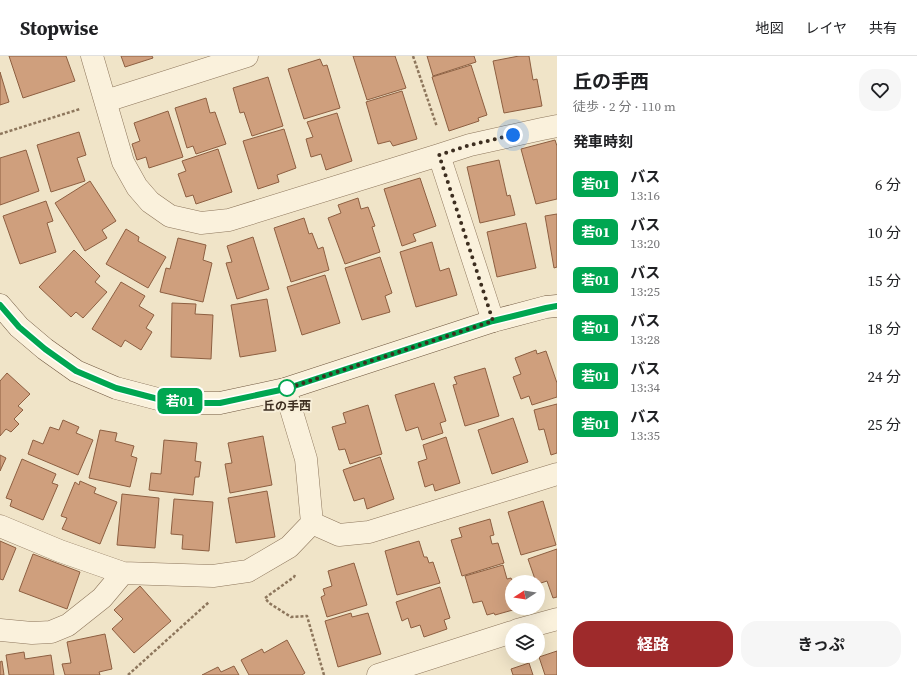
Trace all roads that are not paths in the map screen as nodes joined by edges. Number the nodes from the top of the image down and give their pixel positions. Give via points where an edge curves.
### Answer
1 (92, 56) edge
2 (247, 56) edge
3 (106, 101) junction
4 (557, 126) edge
5 (442, 154) junction
6 (0, 305) edge
7 (557, 306) edge
8 (493, 321) junction
9 (285, 389) junction
10 (557, 474) edge
11 (312, 523) junction
12 (0, 526) edge
13 (123, 574) junction
14 (557, 619) edge
15 (542, 623) edge
16 (0, 630) edge
17 (505, 634) edge
18 (378, 675) edge

1 - 3 street
2 - 3 street
3 - 5 street via 123,162 137,187 150,202 170,216 201,223 229,220
4 - 5 street via 470,145
5 - 8 street
6 - 9 street via 19,327 45,349 76,371 116,388 158,399 189,403 220,403
7 - 8 street
8 - 9 street
9 - 11 street via 306,459
10 - 11 street via 369,532 339,535
11 - 13 street via 289,547 248,571 213,576
12 - 13 street
13 - 16 street via 102,598 68,625 50,632
14 - 15 street
17 - 18 street

